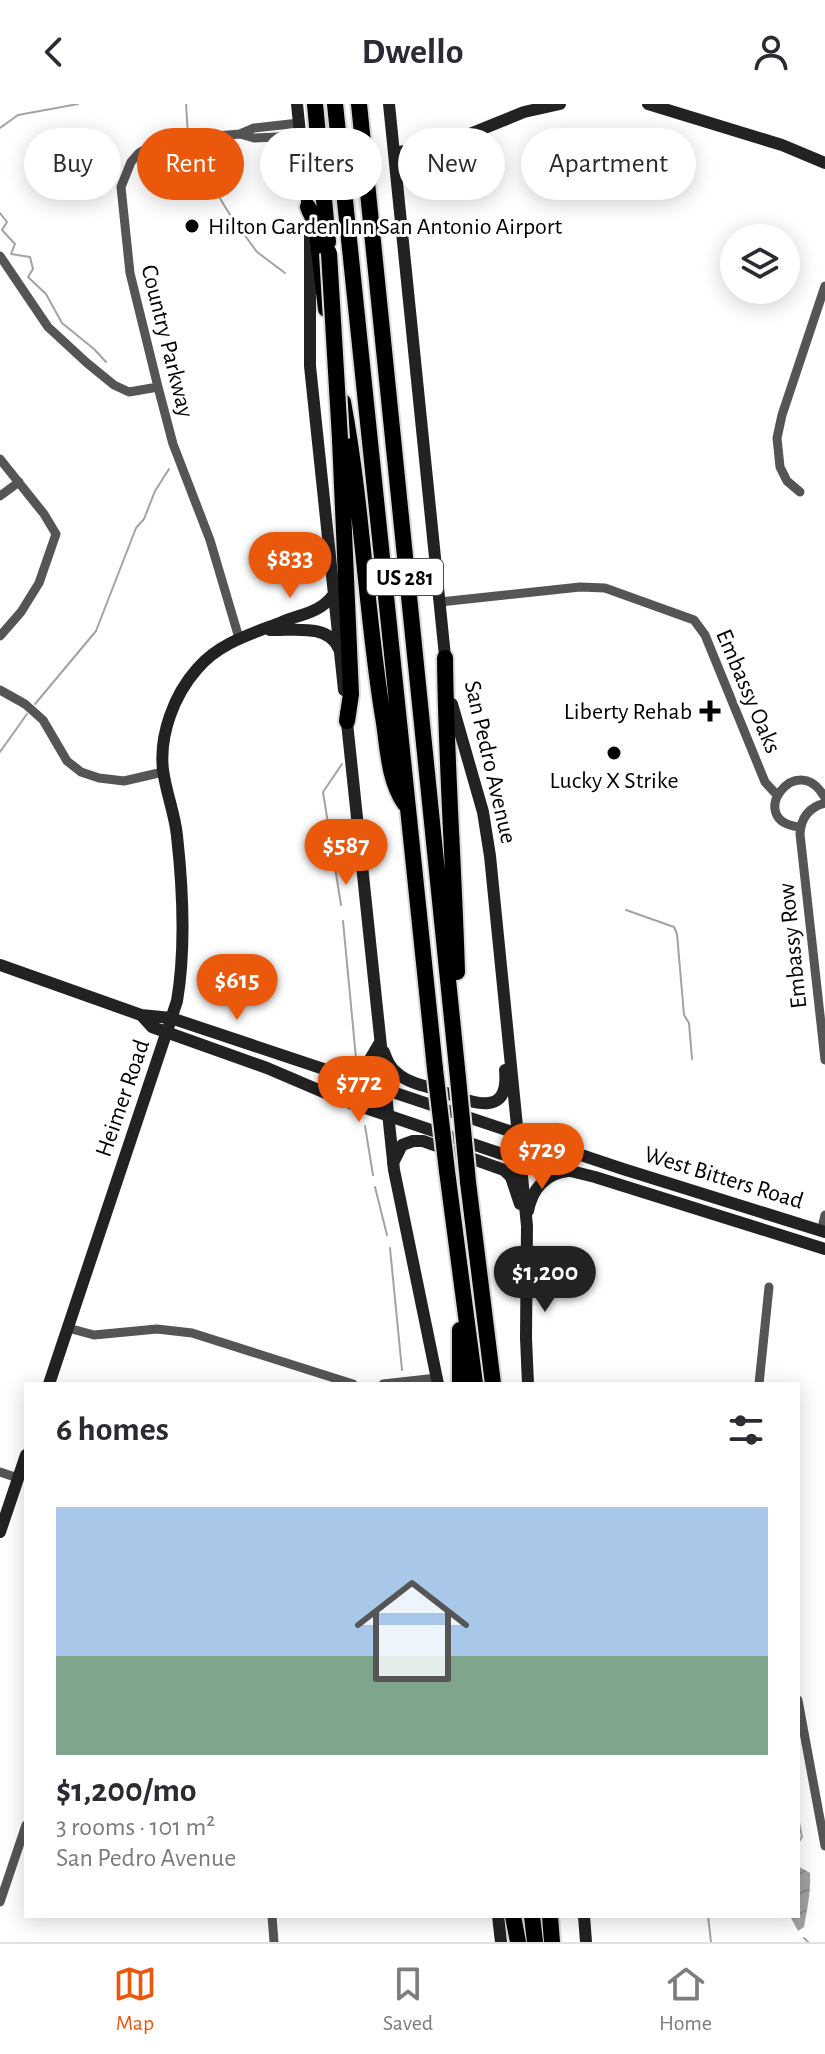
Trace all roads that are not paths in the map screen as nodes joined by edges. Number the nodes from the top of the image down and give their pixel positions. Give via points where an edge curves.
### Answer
1 (297, 104) edge
2 (315, 104) edge
3 (335, 104) edge
4 (359, 104) edge
5 (389, 104) edge
6 (560, 104) edge
7 (648, 104) edge
8 (260, 128) edge
9 (300, 128) edge
10 (394, 153) junction
11 (825, 163) edge
12 (307, 200) edge
13 (308, 207) junction
14 (0, 256) edge
15 (825, 286) edge
16 (158, 387) junction
17 (0, 459) edge
18 (19, 482) junction
19 (800, 492) dead end
20 (0, 496) edge
21 (334, 594) junction
22 (440, 602) junction
23 (266, 629) junction
24 (0, 636) edge
25 (239, 638) junction
26 (340, 651) junction
27 (445, 658) junction
28 (0, 690) edge
29 (347, 721) junction
30 (163, 772) junction
31 (777, 795) junction
32 (825, 800) edge
33 (408, 809) junction
34 (800, 827) junction
35 (0, 965) edge
36 (141, 1015) junction
37 (171, 1018) junction
38 (167, 1032) junction
39 (380, 1041) junction
40 (455, 1050) junction
41 (510, 1051) junction
42 (825, 1060) edge
43 (345, 1075) junction
44 (385, 1089) junction
45 (388, 1115) junction
46 (519, 1135) junction
47 (521, 1159) junction
48 (393, 1163) junction
49 (573, 1171) junction
50 (825, 1215) edge
51 (527, 1226) junction
52 (825, 1232) edge
53 (823, 1248) edge
54 (462, 1287) junction
55 (769, 1287) dead end
56 (68, 1328) junction
57 (437, 1381) edge
58 (50, 1382) edge
59 (347, 1382) edge
60 (460, 1382) edge
61 (475, 1382) edge
62 (493, 1382) edge
63 (528, 1382) edge
64 (759, 1382) edge
65 (24, 1461) edge
66 (0, 1472) edge
67 (18, 1478) junction
68 (0, 1532) edge
69 (800, 1711) edge
70 (24, 1831) edge
71 (825, 1846) edge
72 (0, 1902) edge
73 (272, 1918) edge
74 (498, 1918) edge
75 (513, 1918) edge
76 (532, 1918) edge
77 (550, 1918) edge
78 (584, 1918) edge
79 (274, 1942) edge
80 (501, 1942) edge
81 (518, 1942) edge
82 (535, 1942) edge
83 (552, 1942) edge
84 (586, 1942) edge

1 - 9 main road
2 - 29 highway, bridge via 340,439 351,694
3 - 33 highway, US 281
4 - 40 highway, US 281
5 - 10 main road, San Pedro Avenue
6 - 10 main road via 524,112 445,144
7 - 11 main road
8 - 16 street, Country Parkway via 158,141 131,162 121,187 130,273
10 - 22 main road, San Pedro Avenue
12 - 13 main road
13 - 21 main road via 310,366
13 - 33 highway via 316,225 349,435 379,695 395,791
14 - 16 street via 48,327 87,363 129,392
15 - 19 street via 777,438 780,467
16 - 25 street, Country Parkway
17 - 18 street
18 - 20 street
18 - 24 street via 56,534 39,583
21 - 23 main road, Heimer Road via 315,612
21 - 26 main road
22 - 27 main road, San Pedro Avenue
22 - 31 street, Embassy Oaks via 605,588 694,620 705,635 765,782
23 - 25 main road, Heimer Road
23 - 26 main road, Heimer Road via 323,632
25 - 30 main road, Heimer Road via 205,660 179,694 166,731
26 - 29 main road
27 - 40 highway
27 - 41 main road, San Pedro Avenue via 454,717 487,836
28 - 30 street via 43,720 67,761 81,772 124,781
29 - 39 main road
30 - 37 main road, Heimer Road via 177,837 183,946
31 - 32 street, Embassy Oaks via 783,786 804,781 814,784
31 - 34 street, Embassy Oaks via 774,807 779,818
32 - 34 street, Embassy Oaks via 810,809
33 - 54 highway, US 281, bridge
34 - 42 street, Embassy Row
35 - 36 main road
36 - 37 main road, West Bitters Road
36 - 38 main road, West Bitters Road via 152,1027
37 - 38 main road, Heimer Road
37 - 43 main road, West Bitters Road
38 - 45 main road, West Bitters Road
38 - 56 main road, Heimer Road
39 - 41 main road via 401,1076 483,1104 503,1093
39 - 43 main road via 369,1064
39 - 44 main road
40 - 62 highway, US 281, bridge
41 - 46 main road, San Pedro Avenue
43 - 44 main road, West Bitters Road
44 - 45 main road
44 - 46 main road, West Bitters Road
45 - 47 main road, West Bitters Road
45 - 48 main road
46 - 47 main road, San Pedro Avenue
46 - 52 main road, West Bitters Road
47 - 49 main road, West Bitters Road
47 - 51 main road, San Pedro Avenue
48 - 51 main road via 402,1145 420,1141 499,1167 514,1183
48 - 57 main road
49 - 51 main road via 556,1173 539,1186 529,1203
49 - 53 main road, West Bitters Road
50 - 52 street
51 - 63 main road, San Pedro Avenue
52 - 53 street
54 - 60 highway
54 - 61 highway, US 281
55 - 64 street
56 - 58 main road, Heimer Road
56 - 59 street via 94,1335 157,1329 192,1333
65 - 67 main road
66 - 67 street
67 - 68 main road
69 - 71 street
70 - 72 street
73 - 79 street
74 - 80 main road
75 - 81 highway
76 - 82 highway
77 - 83 highway
78 - 84 main road

